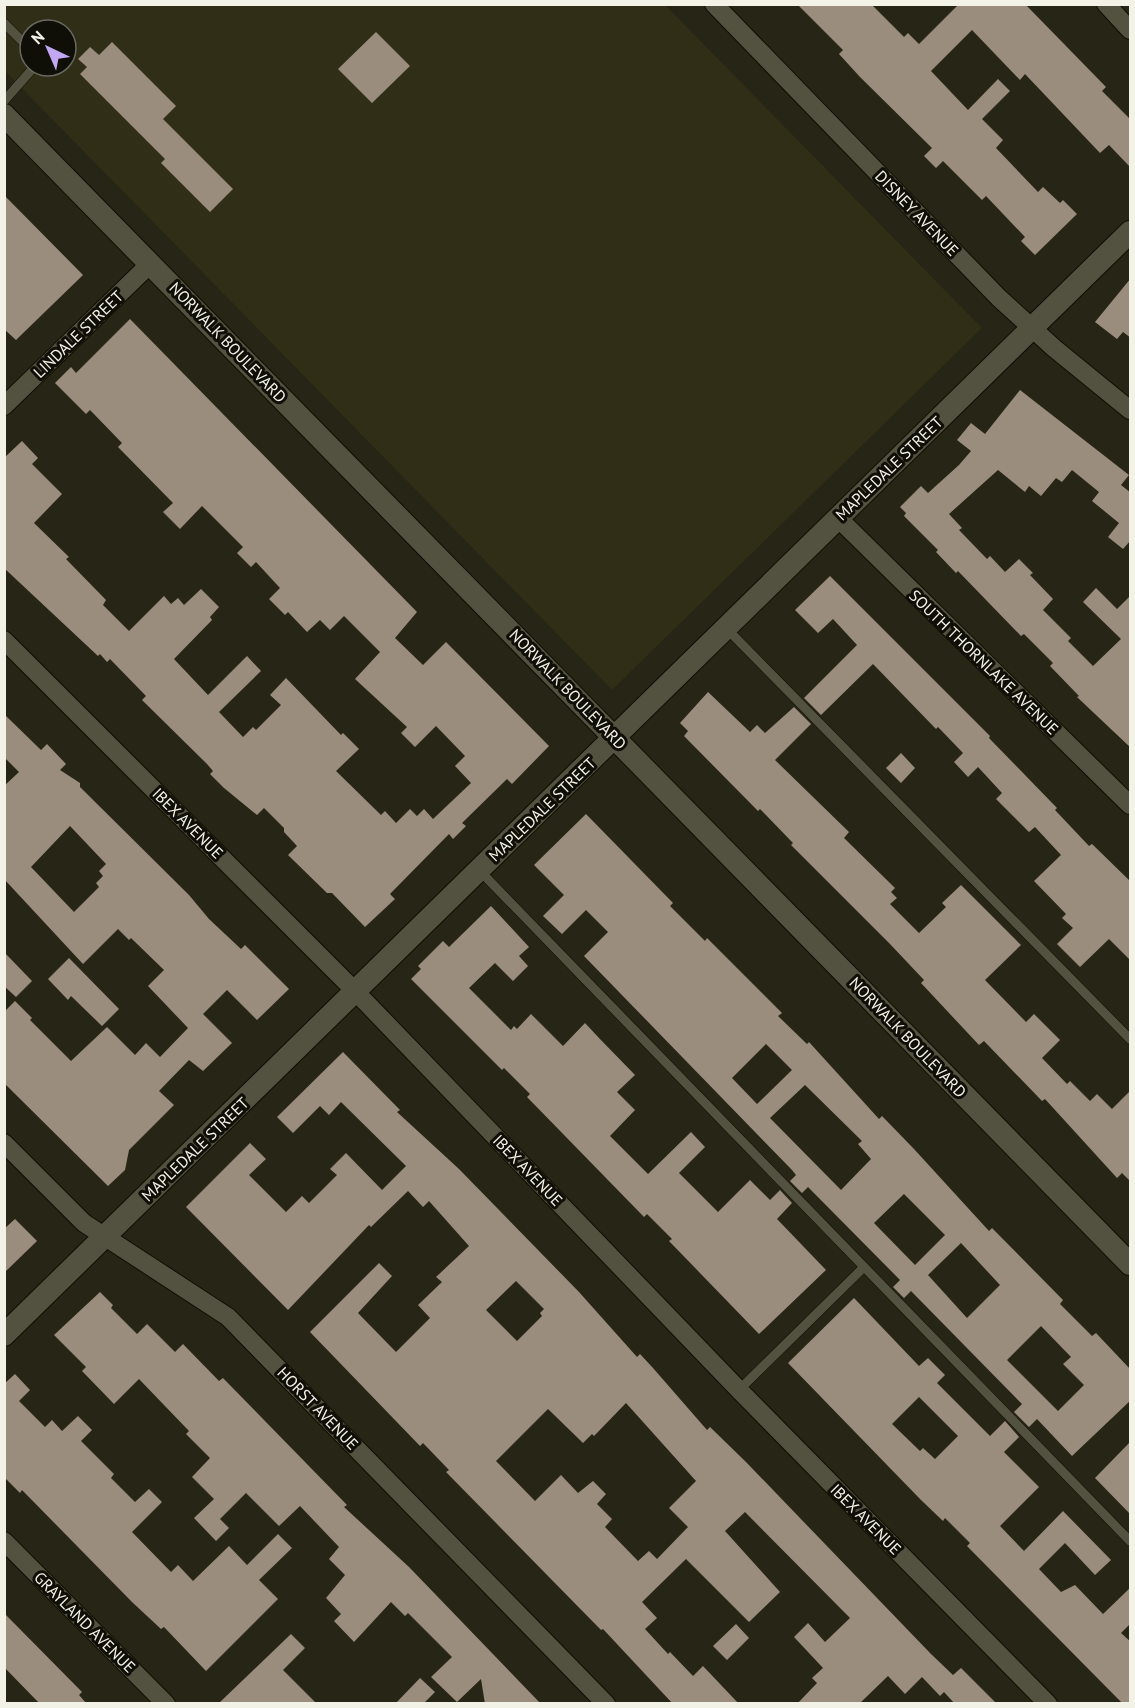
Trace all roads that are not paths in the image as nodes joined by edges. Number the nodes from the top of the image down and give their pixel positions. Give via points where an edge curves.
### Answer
1 (714, 4) edge
2 (1106, 4) edge
3 (4, 23) edge
4 (1131, 30) edge
5 (18, 37) edge
6 (24, 78) edge
7 (4, 101) edge
8 (4, 115) edge
9 (1131, 232) edge
10 (151, 263) junction
11 (1031, 329) junction
12 (4, 406) edge
13 (1131, 411) edge
14 (838, 518) junction
15 (726, 628) junction
16 (4, 639) edge
17 (615, 737) junction
18 (1131, 805) edge
19 (479, 870) junction
20 (355, 991) junction
21 (1131, 1039) edge
22 (4, 1143) edge
23 (105, 1237) junction
24 (1131, 1264) edge
25 (864, 1267) junction
26 (4, 1335) edge
27 (739, 1389) junction
28 (4, 1540) edge
29 (1131, 1541) edge
30 (166, 1704) edge
31 (606, 1704) edge
32 (1048, 1704) edge

1 - 11 street, DISNEY AVENUE
2 - 4 street
3 - 5 lane
6 - 7 lane
8 - 10 street, NORWALK BOULEVARD
9 - 11 street, MAPLEDALE STREET
10 - 12 street, LINDALE STREET
10 - 17 street, NORWALK BOULEVARD
11 - 13 street, DISNEY AVENUE
11 - 14 street, MAPLEDALE STREET
14 - 15 street, MAPLEDALE STREET
14 - 18 street, SOUTH THORNLAKE AVENUE
15 - 17 street, MAPLEDALE STREET
15 - 21 lane
16 - 20 street, IBEX AVENUE
17 - 19 street, MAPLEDALE STREET
17 - 24 street, NORWALK BOULEVARD
19 - 20 street, MAPLEDALE STREET
19 - 25 lane
20 - 23 street, MAPLEDALE STREET
20 - 27 street, IBEX AVENUE
22 - 23 street, HORST AVENUE via 68,1209
23 - 26 street, MAPLEDALE STREET
23 - 31 street, HORST AVENUE via 228,1317
25 - 27 lane
25 - 29 lane
27 - 32 street, IBEX AVENUE
28 - 30 street, GRAYLAND AVENUE

